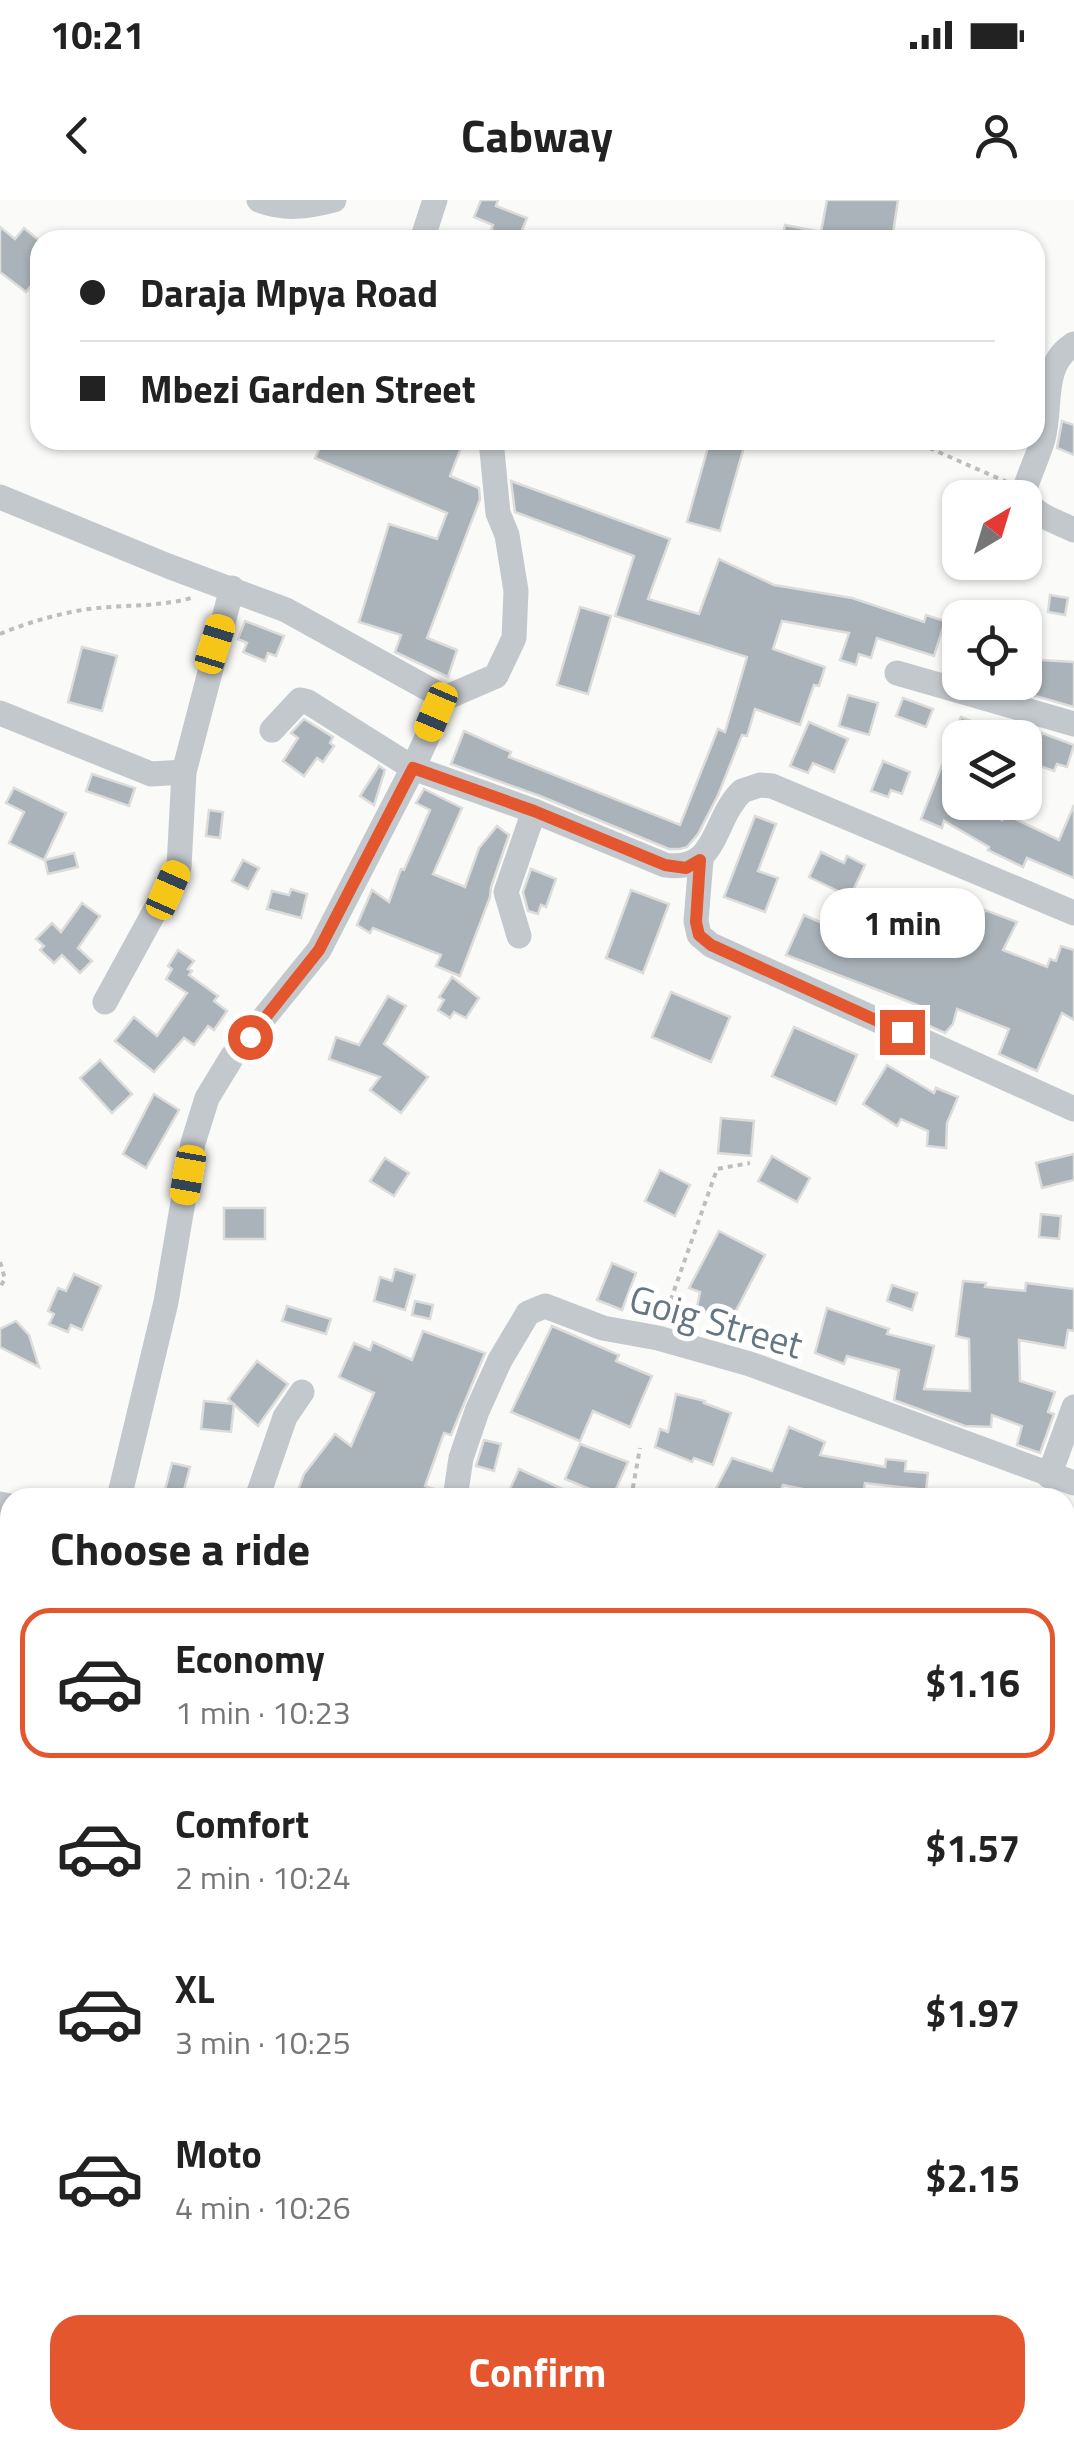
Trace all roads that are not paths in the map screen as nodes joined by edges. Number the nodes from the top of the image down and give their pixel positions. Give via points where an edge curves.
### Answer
1 (259, 200) edge
2 (334, 200) edge
3 (435, 200) edge
4 (425, 230) edge
5 (1074, 344) edge
6 (1045, 426) edge
7 (492, 450) edge
8 (1039, 450) edge
9 (0, 496) edge
10 (1074, 530) edge
11 (232, 588) junction
12 (897, 674) dead end
13 (445, 698) junction
14 (0, 713) edge
15 (1074, 724) edge
16 (272, 730) dead end
17 (413, 768) junction
18 (184, 772) junction
19 (534, 811) junction
20 (700, 860) junction
21 (1074, 913) edge
22 (519, 936) dead end
23 (104, 1002) dead end
24 (1074, 1109) edge
25 (302, 1392) dead end
26 (1074, 1407) edge
27 (1048, 1476) junction
28 (1074, 1483) edge
29 (121, 1488) edge
30 (261, 1488) edge
31 (456, 1488) edge

1 - 2 street via 297,208
3 - 4 street
5 - 6 street via 1053,368
7 - 13 street via 516,590 514,638 496,676
8 - 10 street via 1026,501
9 - 11 street
11 - 13 street via 286,610
11 - 18 street
12 - 15 street
13 - 17 street
14 - 18 street via 151,774
16 - 17 street via 300,700 308,702
17 - 19 street
17 - 29 street via 319,950 207,1098
18 - 23 street via 178,867
19 - 20 street via 665,865 686,868
19 - 22 street via 506,892
20 - 21 street via 736,797 772,786
20 - 24 street via 696,922 711,945
25 - 30 street
26 - 27 street
27 - 28 street, Goig Street
27 - 31 street, Goig Street via 750,1364 603,1328 545,1306 528,1312 477,1411

